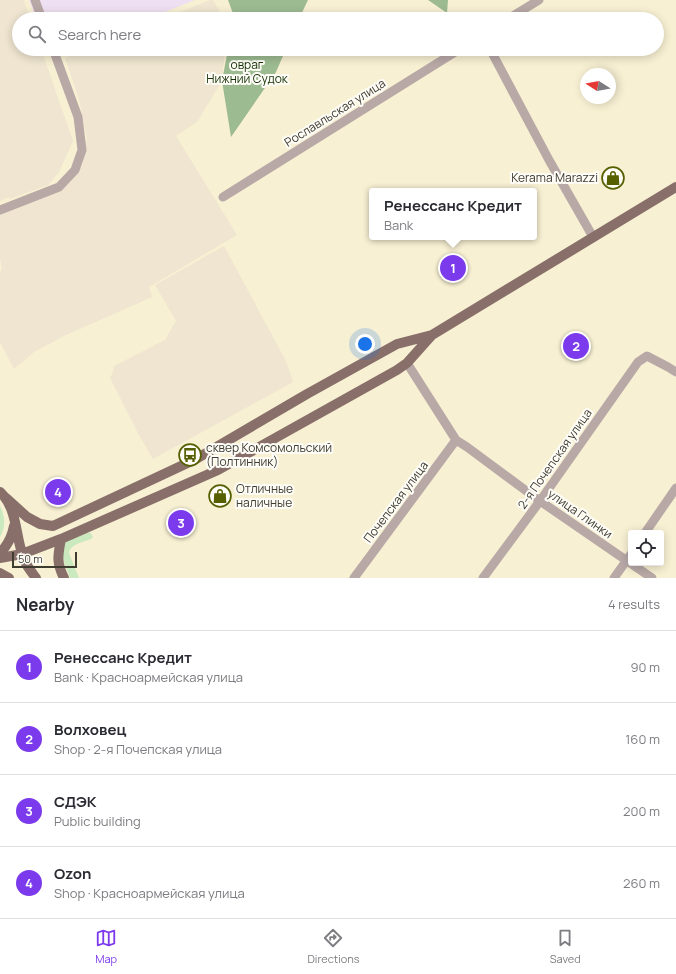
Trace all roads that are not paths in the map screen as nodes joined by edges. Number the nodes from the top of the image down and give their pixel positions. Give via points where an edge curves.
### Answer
1 (35, 0) edge
2 (539, 0) edge
3 (39, 12) edge
4 (519, 12) edge
5 (55, 56) edge
6 (449, 56) edge
7 (494, 56) edge
8 (676, 187) edge
9 (223, 197) dead end
10 (0, 210) edge
11 (593, 237) junction
12 (432, 335) junction
13 (407, 363) junction
14 (676, 372) edge
15 (456, 440) junction
16 (676, 488) edge
17 (3, 495) edge
18 (540, 501) junction
19 (15, 522) junction
20 (647, 530) edge
21 (61, 539) junction
22 (0, 553) edge
23 (22, 554) junction
24 (628, 556) edge
25 (0, 558) edge
26 (628, 558) edge
27 (639, 566) edge
28 (0, 573) edge
29 (9, 578) edge
30 (36, 578) edge
31 (64, 578) edge
32 (354, 578) edge
33 (483, 578) edge
34 (614, 578) edge
35 (652, 578) edge

1 - 3 street
2 - 4 street
5 - 10 street via 78,117 82,150 75,170 59,187
6 - 9 street, Рославльская улица
7 - 11 street
8 - 11 main road
11 - 12 main road
12 - 13 main road
12 - 17 main road via 397,344 196,459 53,526 40,524 27,516
13 - 15 street
13 - 21 main road via 218,470
14 - 18 street, 2-я Почепская улица via 647,356 638,362
15 - 18 street, улица Глинки
15 - 32 street, Почепская улица
16 - 20 street
17 - 19 main road via 12,509
18 - 24 street, улица Глинки
18 - 33 street, 2-я Почепская улица
19 - 22 main road via 13,535
19 - 23 main road
21 - 23 main road
21 - 31 main road via 58,558
23 - 25 main road
23 - 30 main road
26 - 34 street
27 - 35 street, улица Глинки
28 - 29 main road

